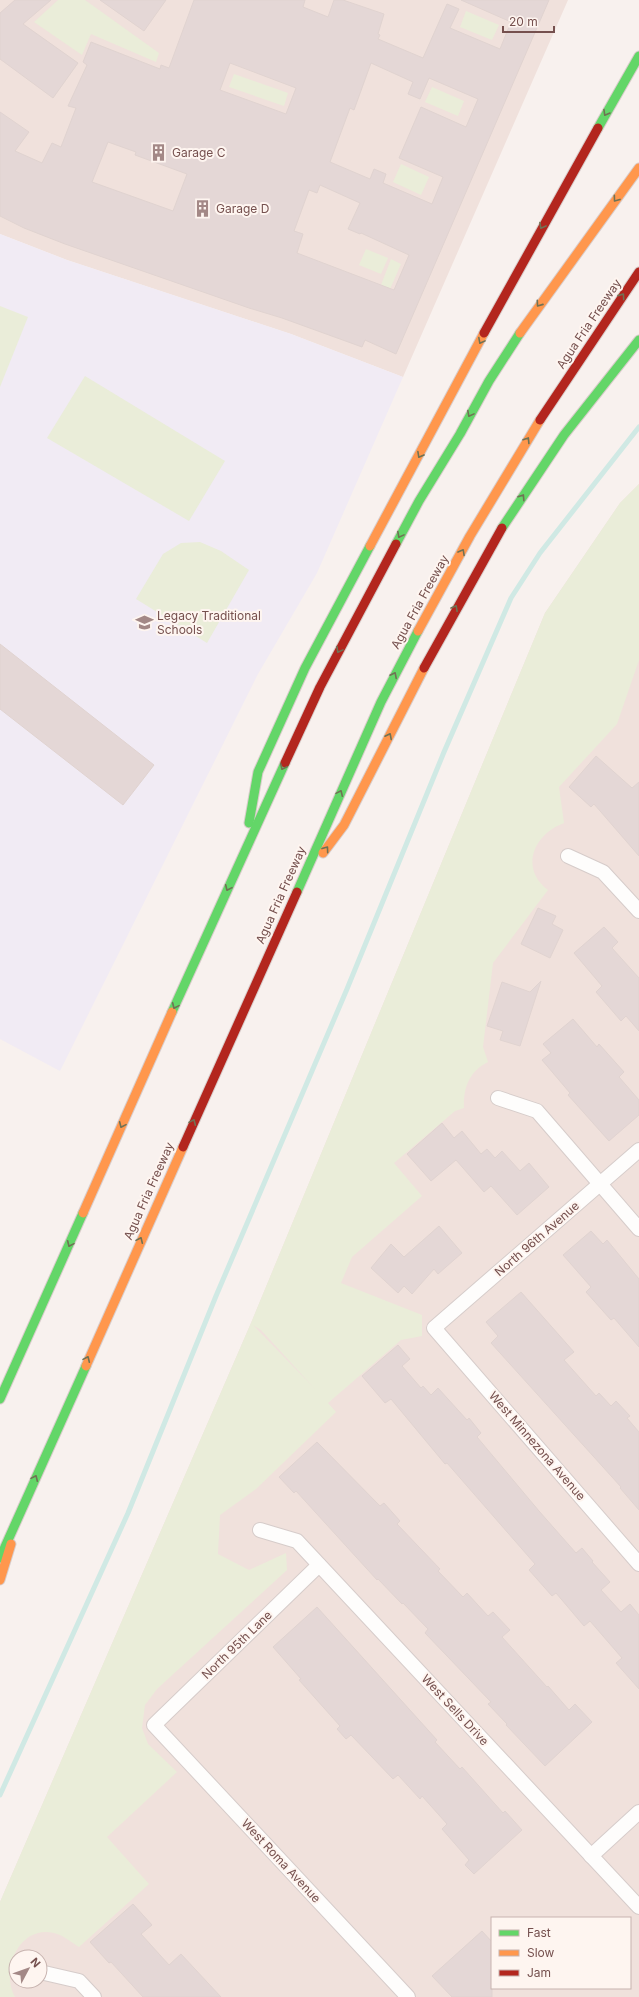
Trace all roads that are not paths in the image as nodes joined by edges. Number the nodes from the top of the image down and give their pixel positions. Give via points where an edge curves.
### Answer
1 (639, 56) edge
2 (639, 168) edge
3 (639, 272) edge
4 (639, 340) edge
5 (244, 852) junction
6 (568, 856) dead end
7 (295, 893) junction
8 (639, 911) edge
9 (498, 1098) dead end
10 (639, 1150) edge
11 (600, 1184) junction
12 (639, 1229) edge
13 (434, 1328) joint
14 (0, 1399) edge
15 (19, 1514) junction
16 (260, 1530) dead end
17 (0, 1558) edge
18 (639, 1564) edge
19 (319, 1565) junction
20 (0, 1580) edge
21 (154, 1725) joint
22 (639, 1812) edge
23 (591, 1856) junction
24 (639, 1907) edge
25 (48, 1974) edge
26 (94, 1997) edge
27 (408, 1997) edge

1 -> 5 highway via 519,268 305,668 258,772
2 -> 5 highway via 531,316 418,501 320,687
7 -> 3 highway, Agua Fria Freeway via 381,702 426,616 505,475 586,347
7 -> 4 highway via 344,824 441,633 500,532 551,453
5 -> 14 highway
6 - 8 street via 603,872
15 -> 7 highway, Agua Fria Freeway
9 - 11 street via 537,1111
10 - 11 street, North 96th Avenue
11 - 12 street
11 - 13 street, North 96th Avenue
13 - 18 street, West Minnezona Avenue
15 - 17 highway, Agua Fria Freeway
15 - 20 highway
16 - 19 street, West Sells Drive via 297,1541
19 - 21 street, North 95th Lane
19 - 23 street, West Sells Drive
21 - 27 street, West Roma Avenue
22 - 23 street
23 - 24 street, West Sells Drive
25 - 26 street via 79,1981

